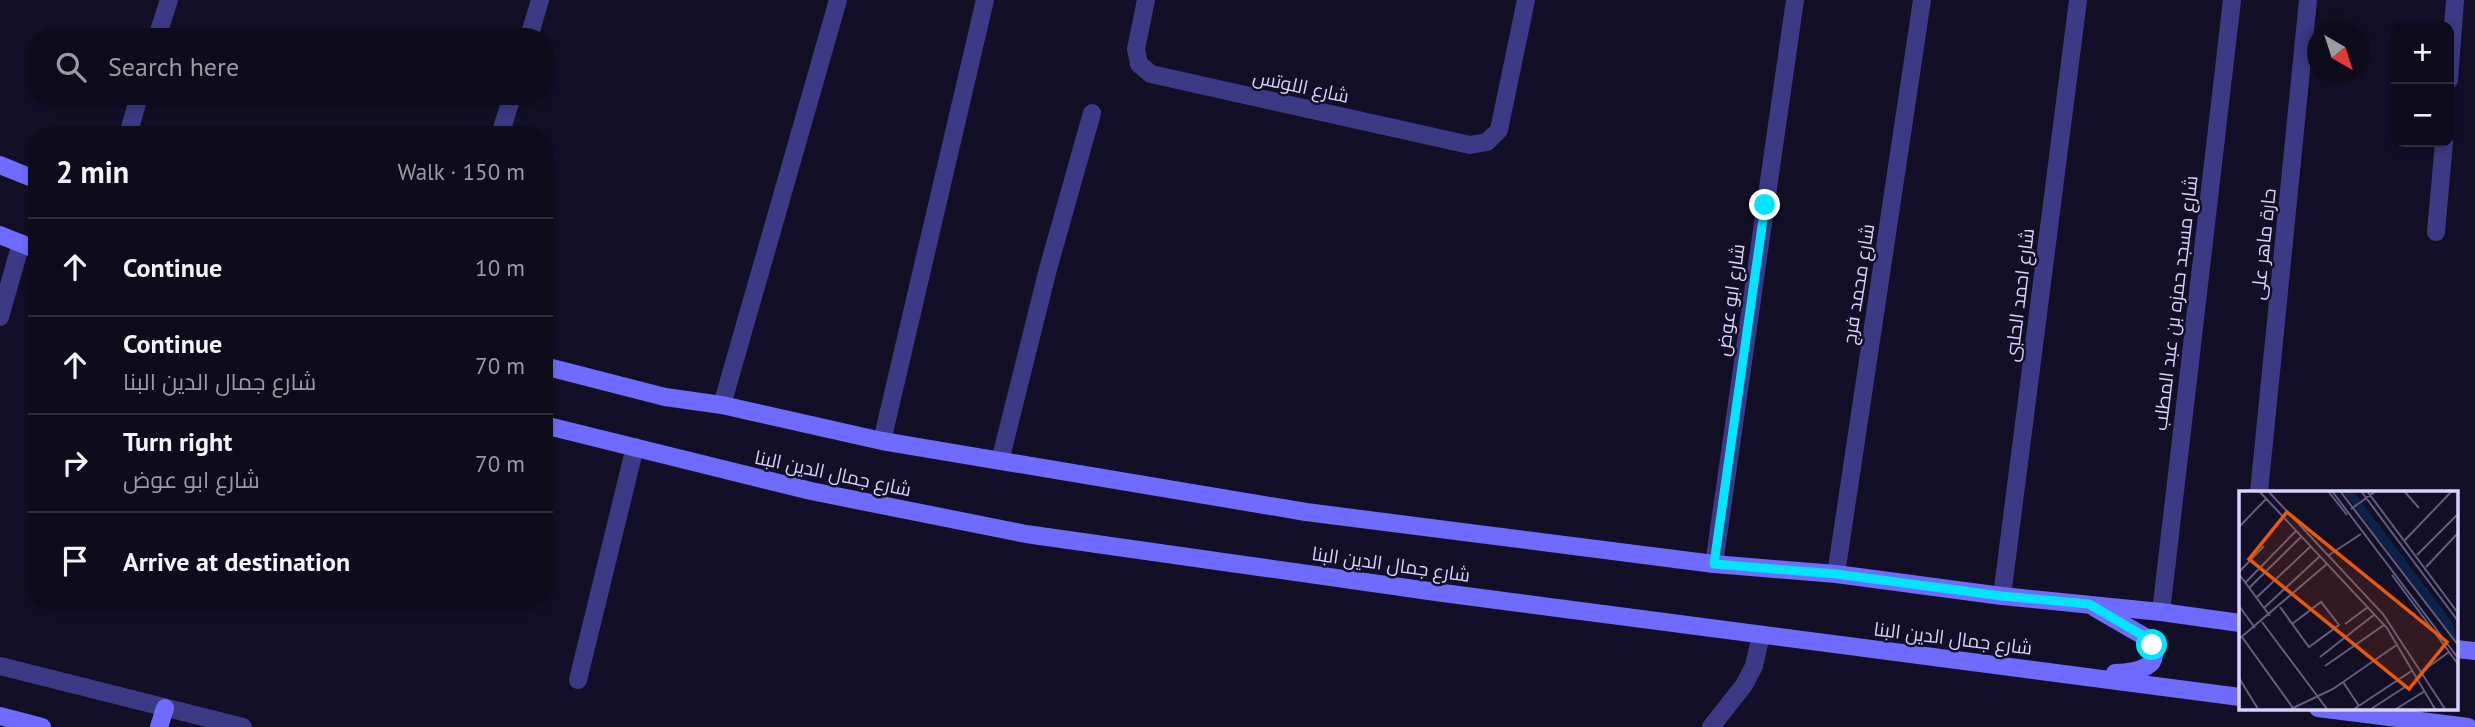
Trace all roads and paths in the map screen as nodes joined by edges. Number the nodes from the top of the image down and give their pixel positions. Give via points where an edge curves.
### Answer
1 (169, 0) edge
2 (838, 0) edge
3 (985, 0) edge
4 (1146, 0) edge
5 (1526, 0) edge
6 (1795, 0) edge
7 (1922, 0) edge
8 (2078, 0) edge
9 (2232, 0) edge
10 (2308, 0) edge
11 (2455, 0) edge
12 (537, 1) edge
13 (2453, 21) edge
14 (161, 28) edge
15 (531, 28) edge
16 (136, 105) edge
17 (509, 105) edge
18 (1092, 113) dead end
19 (131, 126) edge
20 (503, 126) edge
21 (2444, 147) edge
22 (0, 165) edge
23 (28, 176) edge
24 (2436, 232) dead end
25 (0, 235) edge
26 (28, 247) edge
27 (28, 249) edge
28 (0, 317) edge
29 (553, 368) edge
30 (722, 405) junction
31 (553, 427) edge
32 (882, 441) junction
33 (635, 447) junction
34 (1000, 461) junction
35 (2259, 491) edge
36 (1714, 564) junction
37 (1836, 574) junction
38 (2002, 596) junction
39 (2089, 604) junction
40 (2161, 612) junction
41 (2239, 623) edge
42 (1761, 635) junction
43 (0, 666) edge
44 (2077, 675) junction
45 (578, 680) dead end
46 (2239, 697) edge
47 (165, 708) junction
48 (2336, 710) edge
49 (0, 716) edge
50 (42, 727) edge
51 (159, 727) edge
52 (243, 727) edge
53 (1711, 727) edge
54 (2468, 727) edge

1 - 14 street
2 - 30 street
3 - 32 street
4 - 5 street, شارع اللوتس via 1136,49 1139,64 1151,74 1470,145 1487,142 1499,130
6 - 36 street, شارع ابو عوض
7 - 37 street, شارع محمد فرج
8 - 38 street, شارع احمد الحلبى
9 - 40 street, شارع مسجد حمزه بن عبد المطلب
10 - 35 street, حارة ماهر على
11 - 13 street
12 - 15 street
16 - 19 street
17 - 20 street
18 - 34 street
21 - 24 street
22 - 23 main road
25 - 26 main road
27 - 28 street
29 - 30 main road, شارع جمال الدين البنا via 664,397
30 - 32 main road, شارع جمال الدين البنا
31 - 33 main road, شارع جمال الدين البنا
32 - 34 main road, شارع جمال الدين البنا
33 - 42 main road, شارع جمال الدين البنا via 811,491 1026,534
33 - 45 street
34 - 36 main road, شارع جمال الدين البنا via 1306,512
36 - 37 main road, شارع جمال الدين البنا
37 - 38 main road, شارع جمال الدين البنا
38 - 39 main road, شارع جمال الدين البنا
39 - 40 main road, شارع جمال الدين البنا
39 - 44 main road via 2147,638 2154,655 2143,670
40 - 41 main road, شارع جمال الدين البنا
42 - 44 main road, شارع جمال الدين البنا
42 - 53 street via 1744,685
43 - 47 street
44 - 46 main road, شارع جمال الدين البنا
47 - 51 main road
47 - 52 street
48 - 54 main road
49 - 50 main road

